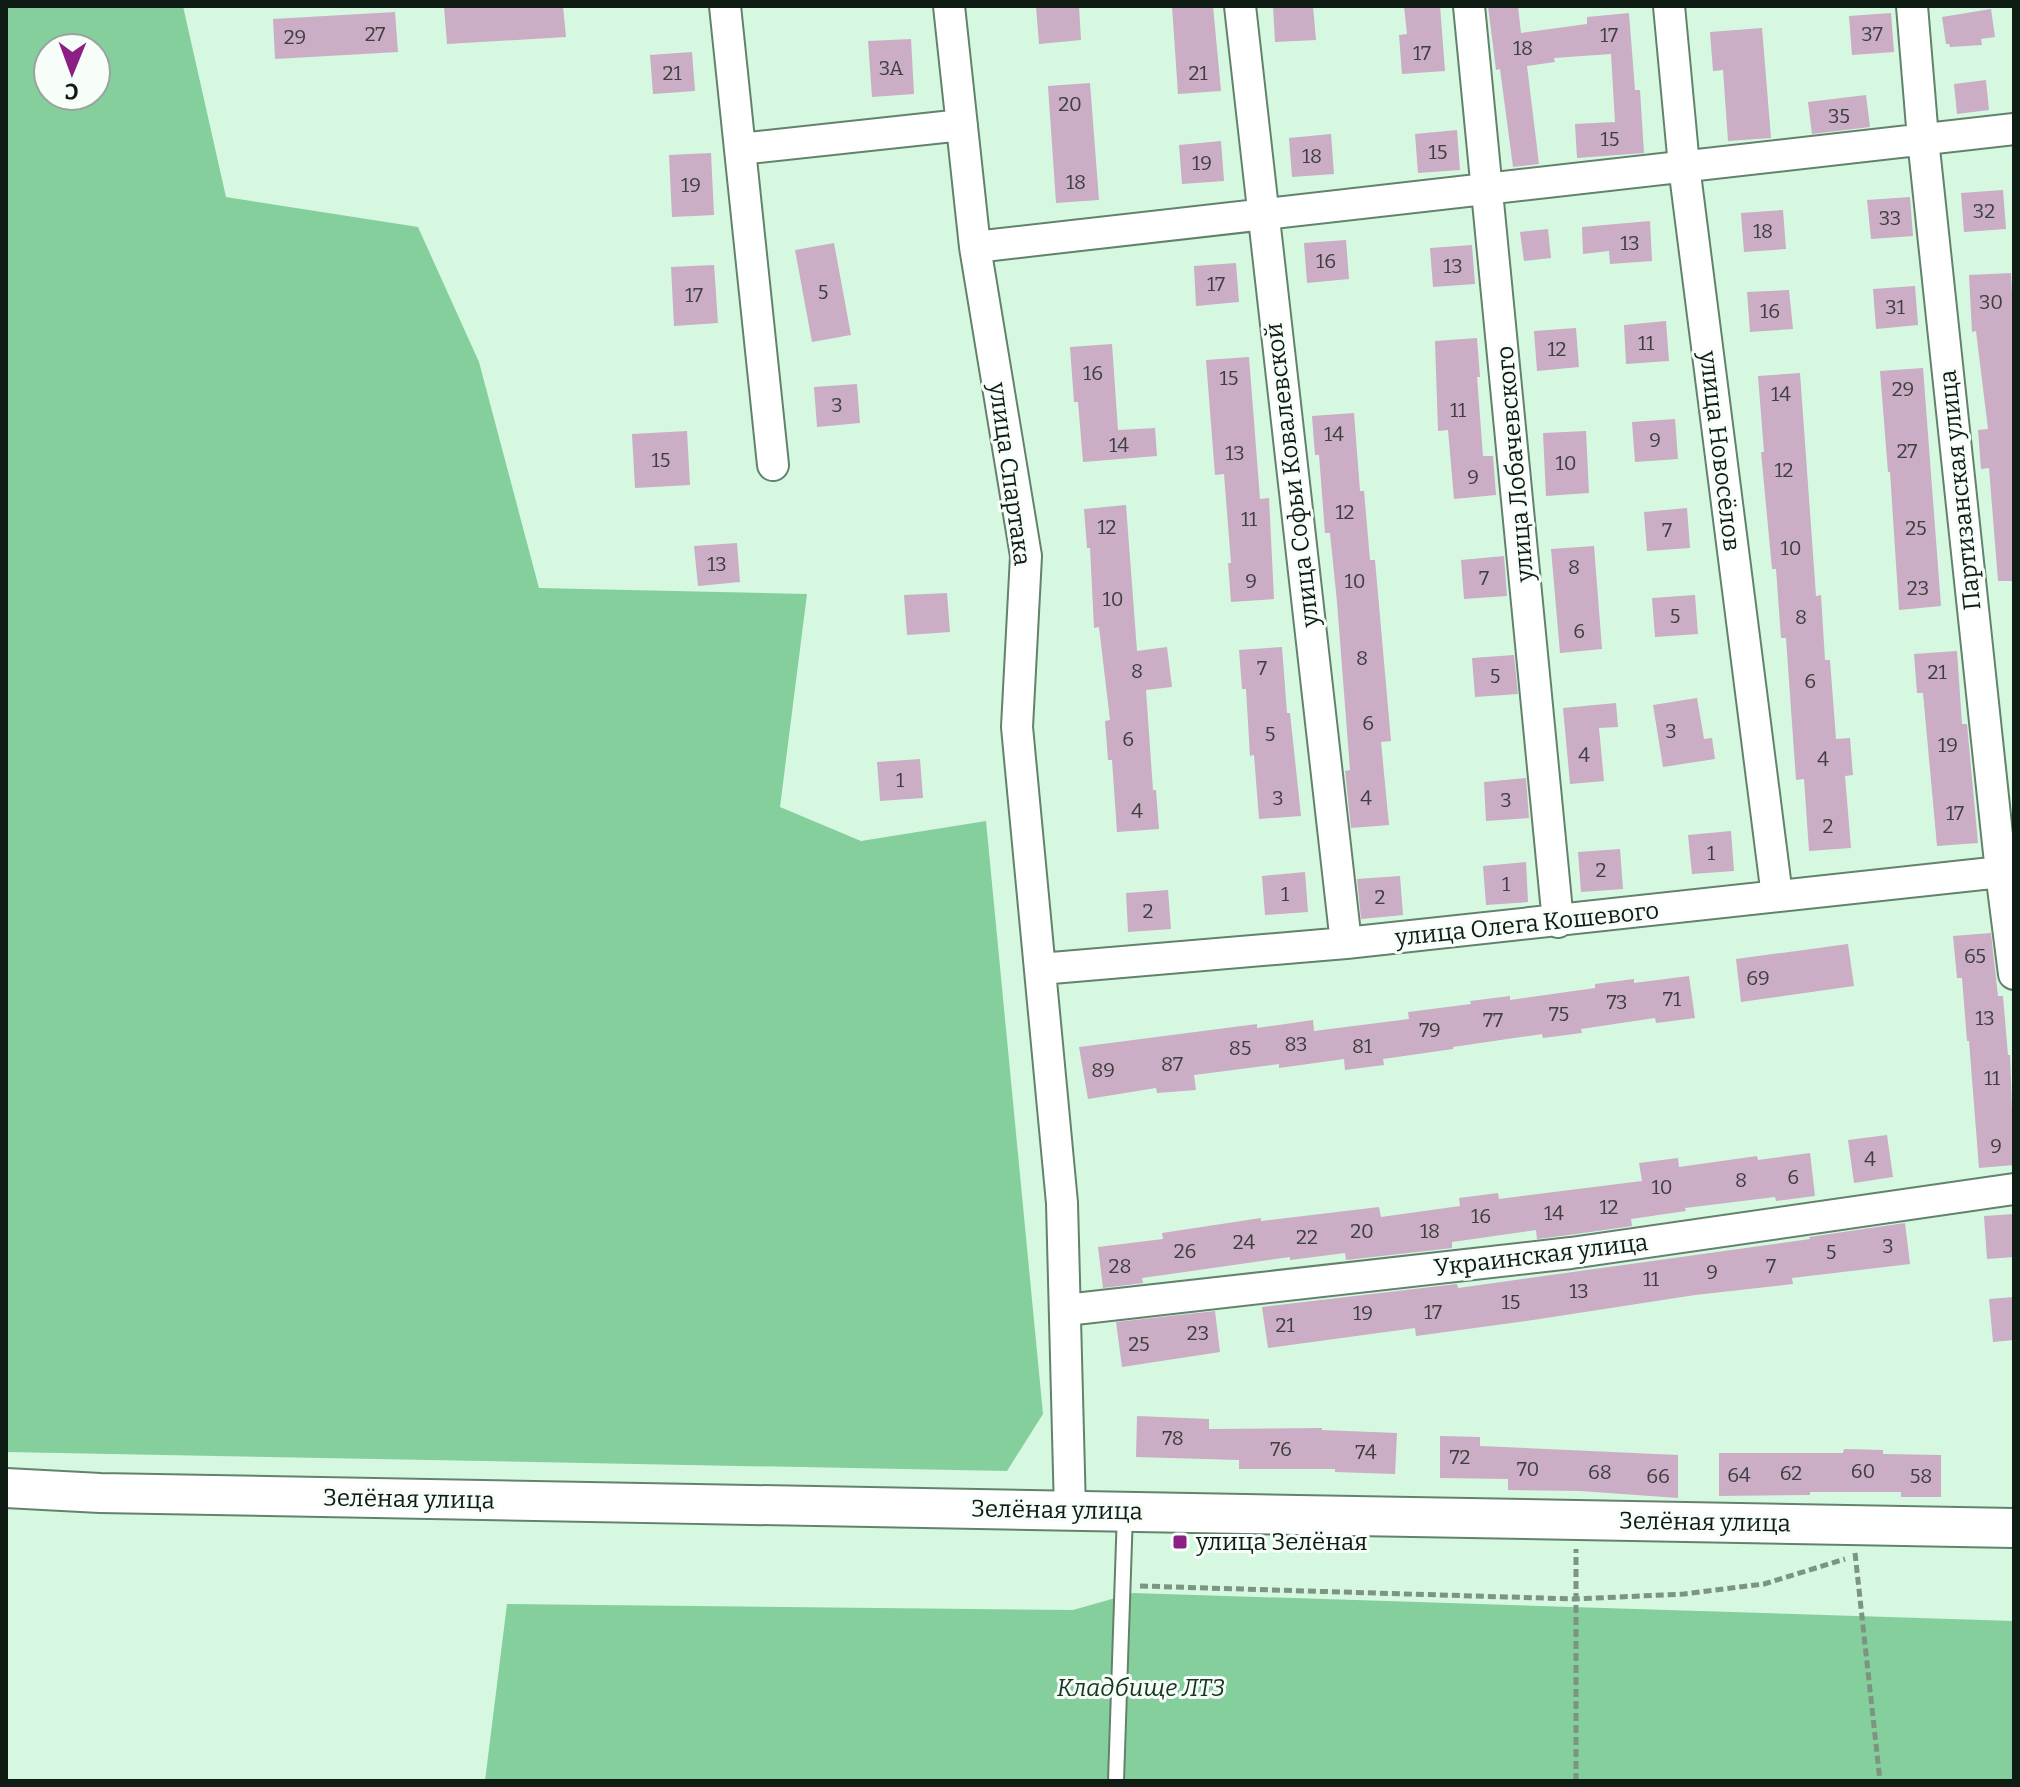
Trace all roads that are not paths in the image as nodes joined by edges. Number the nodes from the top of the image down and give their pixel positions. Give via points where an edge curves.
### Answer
1 (725, 6) edge
2 (949, 6) edge
3 (1240, 6) edge
4 (1469, 6) edge
5 (1669, 6) edge
6 (1912, 6) edge
7 (962, 125) junction
8 (2014, 129) edge
9 (1923, 139) junction
10 (740, 149) junction
11 (1684, 166) junction
12 (1489, 188) junction
13 (1261, 214) junction
14 (975, 247) junction
15 (773, 465) dead end
16 (2007, 873) edge
17 (1777, 896) junction
18 (1558, 922) junction
19 (1346, 943) junction
20 (1040, 969) junction
21 (2014, 974) edge
22 (2014, 1189) edge
23 (1066, 1310) junction
24 (6, 1488) edge
25 (1070, 1511) junction
26 (1125, 1512) junction
27 (2014, 1528) edge
28 (1116, 1781) edge

1 - 10 street
2 - 7 street, улица Спартака
3 - 13 street, улица Софьи Ковалевской
4 - 12 street, улица Лобачевского
5 - 11 street, улица Новосёлов
6 - 9 street, Партизанская улица
7 - 10 street
7 - 14 street, улица Спартака
8 - 9 street
9 - 11 street
9 - 16 street, Партизанская улица
10 - 15 street
11 - 12 street
11 - 17 street, улица Новосёлов
12 - 13 street
12 - 18 street, улица Лобачевского
13 - 14 street
13 - 19 street, улица Софьи Ковалевской
14 - 20 street, улица Спартака via 1026,556 1017,727
16 - 17 street, улица Олега Кошевого
16 - 21 street, Партизанская улица
17 - 18 street, улица Олега Кошевого
18 - 19 street, улица Олега Кошевого
19 - 20 street, улица Олега Кошевого
20 - 23 street, улица Спартака via 1062,1203
22 - 23 street, Украинская улица via 1571,1253
23 - 25 street, улица Спартака
24 - 25 street, Зелёная улица
25 - 26 street, Зелёная улица
26 - 27 street, Зелёная улица via 1576,1520 1854,1540
26 - 28 lane

